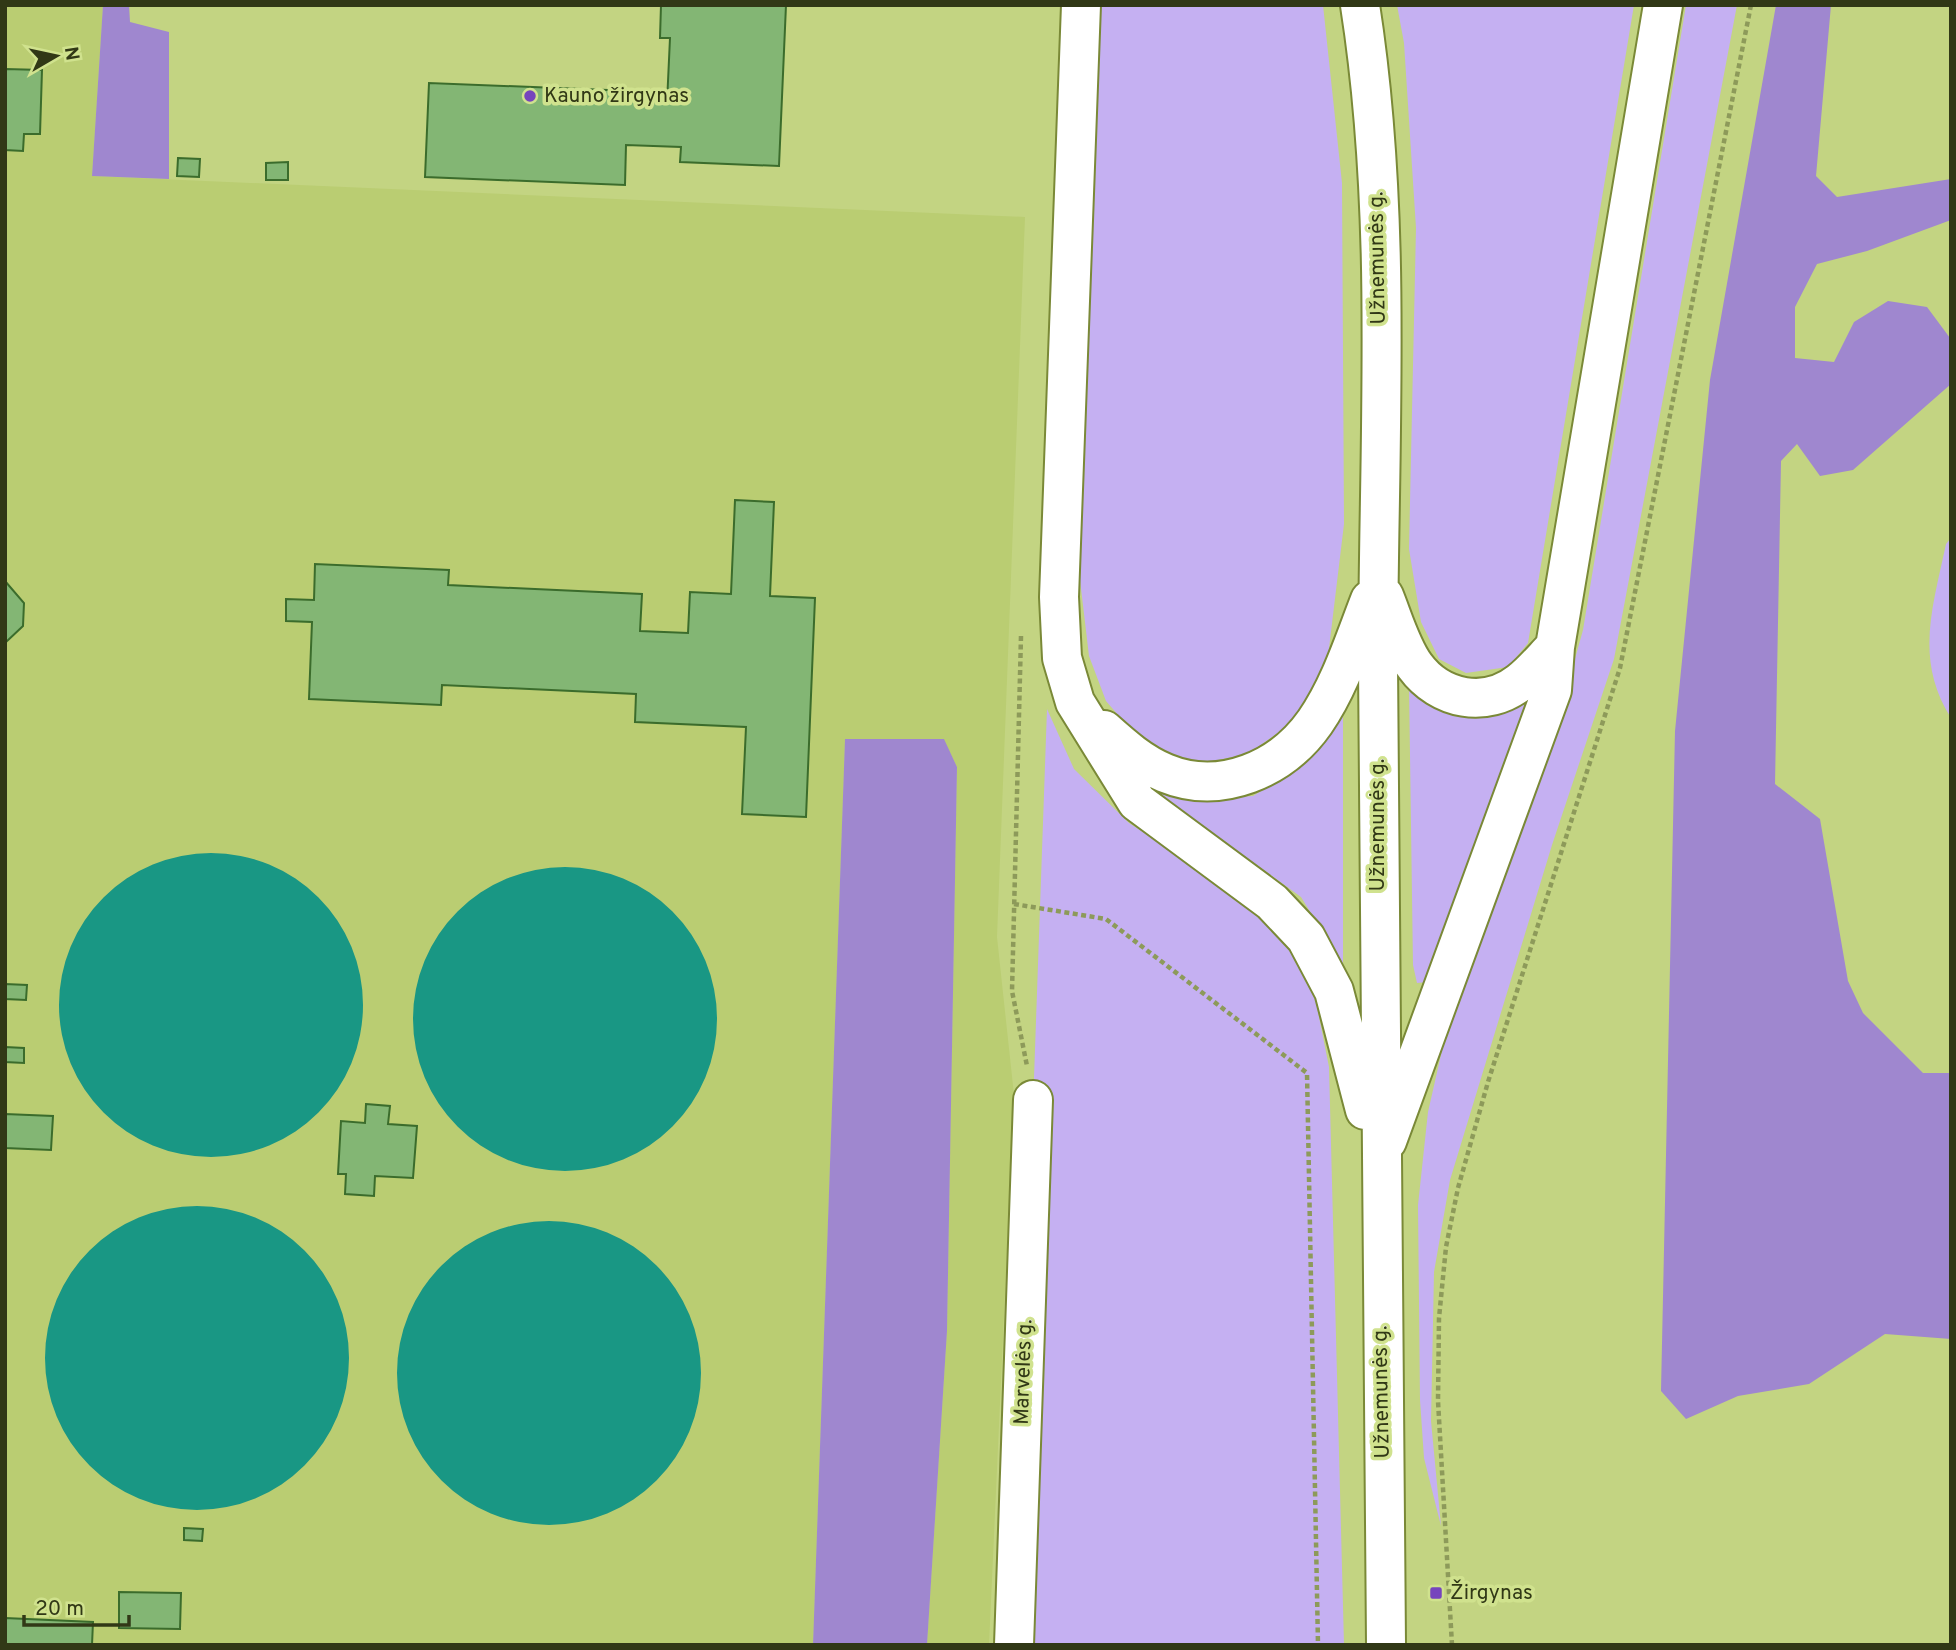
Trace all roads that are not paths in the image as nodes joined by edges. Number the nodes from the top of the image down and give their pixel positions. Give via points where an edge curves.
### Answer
1 (1081, 5) edge
2 (1360, 5) edge
3 (1663, 5) edge
4 (1378, 582) junction
5 (1555, 647) junction
6 (1075, 702) junction
7 (1033, 1100) dead end
8 (1379, 1163) junction
9 (1014, 1645) edge
10 (1386, 1645) edge

1 - 6 main road via 1059,597 1062,658
2 - 4 main road, Užnemunės g. via 1376,158 1381,284
3 - 5 main road
4 - 5 main road via 1414,665 1440,692 1467,698 1495,695 1520,683
4 - 6 main road via 1316,721 1273,765 1240,778 1203,781 1166,774 1131,755
4 - 8 main road, Užnemunės g.
5 - 8 main road via 1552,691 1535,743
6 - 8 main road via 1137,802 1272,902 1306,938 1334,991
7 - 9 main road, Marvelės g.
8 - 10 main road, Užnemunės g.

